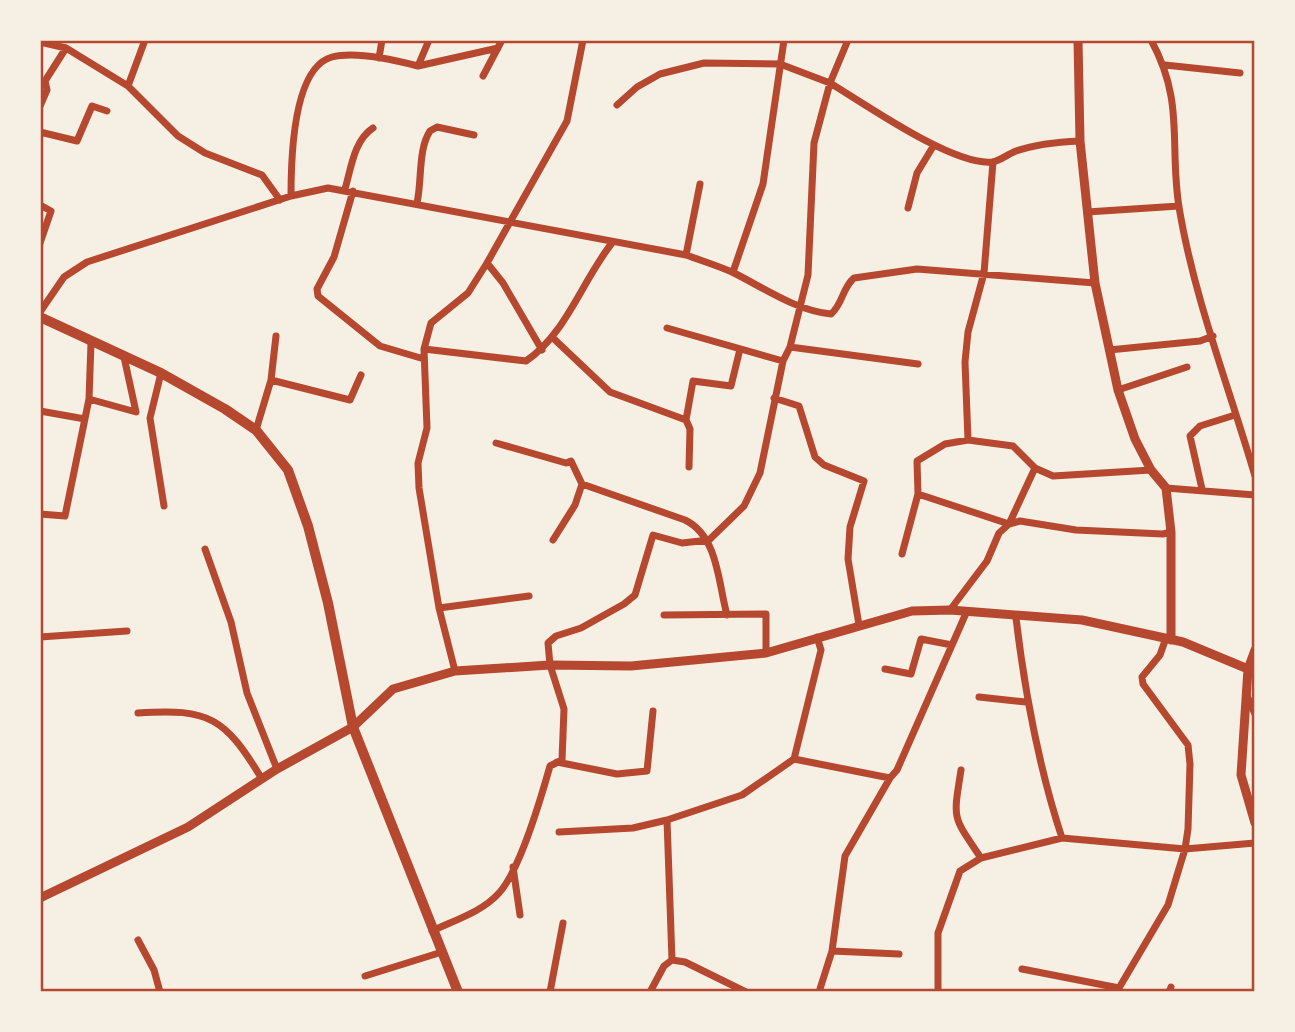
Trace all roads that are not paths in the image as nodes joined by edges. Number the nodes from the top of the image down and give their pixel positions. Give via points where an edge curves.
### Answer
1 (145, 40) edge
2 (383, 40) edge
3 (429, 40) edge
4 (583, 40) edge
5 (784, 40) edge
6 (849, 40) edge
7 (1086, 40) edge
8 (1151, 40) edge
9 (40, 42) edge
10 (500, 44) edge
11 (1078, 44) edge
12 (66, 48) junction
13 (379, 58) junction
14 (780, 64) junction
15 (1165, 65) junction
16 (418, 66) junction
17 (1240, 73) dead end
18 (483, 76) dead end
19 (830, 83) junction
20 (128, 86) junction
21 (617, 105) dead end
22 (40, 106) edge
23 (107, 111) dead end
24 (373, 128) dead end
25 (40, 132) edge
26 (474, 135) dead end
27 (1080, 141) junction
28 (934, 145) junction
29 (993, 162) junction
30 (700, 184) dead end
31 (349, 190) junction
32 (290, 195) junction
33 (280, 200) junction
34 (417, 203) junction
35 (40, 205) edge
36 (1179, 206) junction
37 (908, 208) dead end
38 (1087, 212) junction
39 (507, 223) junction
40 (40, 243) edge
41 (612, 243) junction
42 (686, 255) junction
43 (487, 263) junction
44 (733, 272) junction
45 (984, 273) junction
46 (1095, 283) junction
47 (799, 304) junction
48 (40, 314) edge
49 (667, 328) dead end
50 (276, 336) dead end
51 (1213, 336) junction
52 (553, 338) junction
53 (91, 343) junction
54 (790, 347) junction
55 (424, 349) junction
56 (740, 349) junction
57 (542, 350) junction
58 (1109, 350) junction
59 (124, 357) junction
60 (424, 359) junction
61 (783, 361) junction
62 (918, 364) dead end
63 (1187, 368) dead end
64 (161, 373) junction
65 (361, 375) dead end
66 (271, 380) junction
67 (1118, 390) junction
68 (774, 398) junction
69 (89, 399) junction
70 (40, 411) edge
71 (1235, 415) junction
72 (85, 419) junction
73 (686, 420) junction
74 (256, 430) junction
75 (968, 440) junction
76 (496, 443) dead end
77 (689, 467) dead end
78 (1035, 468) junction
79 (1150, 470) junction
80 (1255, 475) edge
81 (582, 484) junction
82 (1166, 488) junction
83 (1202, 489) junction
84 (918, 494) junction
85 (1255, 495) edge
86 (164, 506) dead end
87 (40, 514) edge
88 (1009, 524) junction
89 (1171, 532) junction
90 (554, 540) dead end
91 (709, 540) junction
92 (205, 549) dead end
93 (902, 554) dead end
94 (529, 596) dead end
95 (439, 608) junction
96 (950, 610) junction
97 (967, 611) junction
98 (664, 615) dead end
99 (727, 615) junction
100 (1016, 618) junction
101 (859, 625) junction
102 (127, 631) dead end
103 (817, 637) junction
104 (40, 638) edge
105 (1168, 639) junction
106 (952, 645) junction
107 (1255, 650) edge
108 (766, 653) junction
109 (550, 665) junction
110 (885, 668) dead end
111 (1248, 668) junction
112 (455, 671) junction
113 (979, 696) dead end
114 (1247, 696) junction
115 (1026, 702) junction
116 (653, 711) dead end
117 (138, 713) dead end
118 (1255, 715) edge
119 (353, 727) junction
120 (794, 759) junction
121 (557, 762) junction
122 (277, 769) junction
123 (961, 770) dead end
124 (890, 778) junction
125 (262, 779) junction
126 (667, 820) junction
127 (1255, 823) edge
128 (559, 832) dead end
129 (1062, 838) junction
130 (1255, 843) edge
131 (1185, 849) junction
132 (981, 858) junction
133 (513, 867) junction
134 (40, 898) edge
135 (520, 915) dead end
136 (563, 923) dead end
137 (432, 931) junction
138 (138, 940) dead end
139 (832, 951) junction
140 (442, 952) junction
141 (899, 954) dead end
142 (672, 960) junction
143 (1021, 970) dead end
144 (365, 976) dead end
145 (1119, 990) edge
146 (160, 992) edge
147 (458, 992) edge
148 (550, 992) edge
149 (650, 992) edge
150 (746, 992) edge
151 (819, 992) edge
152 (938, 992) edge

1 - 20 street
2 - 13 street
3 - 16 street
4 - 39 street via 567,121
5 - 14 street
6 - 19 street
7 - 11 street
8 - 15 street
9 - 12 street
10 - 16 street
10 - 18 street
11 - 27 street
12 - 20 street
12 - 22 street via 45,81 47,90
13 - 16 street
13 - 32 street via 333,57 319,63 310,76 296,119
14 - 19 street
14 - 21 street via 704,63 660,74 637,86
14 - 44 street via 763,184
15 - 17 street
15 - 36 street via 1177,123
19 - 28 street
19 - 47 street via 814,143 808,275
20 - 33 street via 178,136 205,153 262,175
23 - 25 street via 92,106 77,141
24 - 31 street via 356,151
26 - 34 street via 437,127 430,131 422,150
27 - 29 street via 1016,151
27 - 38 street
28 - 29 street via 966,158
28 - 37 street via 917,173
29 - 45 street
30 - 42 street
31 - 32 street via 328,188
31 - 34 street
31 - 60 street via 334,257 317,289 318,296 380,346
32 - 33 street
33 - 48 street via 87,262 64,277
34 - 39 street
35 - 40 street via 51,211
36 - 38 street
36 - 51 street
38 - 46 street
39 - 41 street
39 - 43 street
41 - 42 street
41 - 52 street
42 - 44 street
43 - 55 street via 468,293 431,323
43 - 57 street
44 - 47 street
45 - 46 street
45 - 47 street via 917,269 868,275 846,284 838,308 831,314
45 - 75 street via 965,362
46 - 58 street
47 - 54 street
48 - 53 main road
49 - 56 street
50 - 66 street
51 - 58 street
51 - 71 street
52 - 57 street
52 - 73 street via 611,392
53 - 59 main road
53 - 69 street
54 - 61 street
54 - 62 street
55 - 57 street via 496,355 514,361 526,361
55 - 60 street
56 - 61 street
56 - 73 street via 731,386 693,381
58 - 67 street
59 - 64 main road
59 - 69 street via 136,412
60 - 95 street via 427,428 418,463
61 - 68 street
63 - 67 street
64 - 74 main road
64 - 86 street via 150,418
65 - 66 street via 350,400
66 - 74 street
67 - 79 street
68 - 91 street via 760,473 744,506
68 - 101 street via 799,406 815,457 863,481 850,527 848,559
69 - 72 street
70 - 72 street
71 - 80 street
71 - 83 street via 1200,426 1190,436
72 - 87 street via 65,516
73 - 77 street
74 - 119 main road via 288,470 308,526
75 - 78 street via 1013,446
75 - 84 street via 945,444 917,461
76 - 81 street via 570,461
78 - 79 street via 1053,476
78 - 88 street
79 - 82 street
81 - 90 street
81 - 91 street via 685,520 699,527
82 - 83 street
82 - 89 street
83 - 85 street
84 - 88 street
84 - 93 street
88 - 89 street via 1020,521 1076,530
88 - 96 street
89 - 105 street
91 - 99 street
91 - 109 street via 682,543 653,535 635,595 580,628 556,636 548,643
92 - 122 street via 231,622 247,693
94 - 95 street
95 - 112 street
96 - 97 street
96 - 101 street via 912,611
97 - 100 street
97 - 106 street
98 - 99 street
99 - 108 street via 766,614
100 - 105 street via 1082,621
100 - 115 street
101 - 103 street
102 - 104 street
103 - 108 street
103 - 120 street via 821,650
105 - 111 street
105 - 131 street via 1142,677 1188,745
106 - 110 street via 921,639 911,674
106 - 124 street
107 - 111 street
108 - 109 street via 631,666
109 - 112 street
109 - 121 street via 564,709 562,760
111 - 114 street
112 - 119 street via 393,689
113 - 115 street
114 - 118 street
114 - 127 street via 1241,775
115 - 129 street
116 - 121 street via 647,771 617,774
117 - 125 street via 177,710 212,719 240,743
119 - 122 street
119 - 137 main road
120 - 124 street
120 - 126 street via 742,795
121 - 133 street via 550,766 535,818
122 - 125 street
123 - 132 street via 956,824
124 - 139 street via 845,856
125 - 134 street via 188,827
126 - 128 street via 633,828
126 - 142 street
129 - 131 street
129 - 132 street
130 - 131 street
131 - 145 street via 1168,905
132 - 152 street via 960,872 938,933
133 - 135 street
133 - 137 street via 500,892 479,909
136 - 148 street
137 - 140 main road
138 - 146 street
139 - 141 street
139 - 151 street
140 - 144 street
140 - 147 main road
142 - 149 street
142 - 150 street
143 - 145 street

